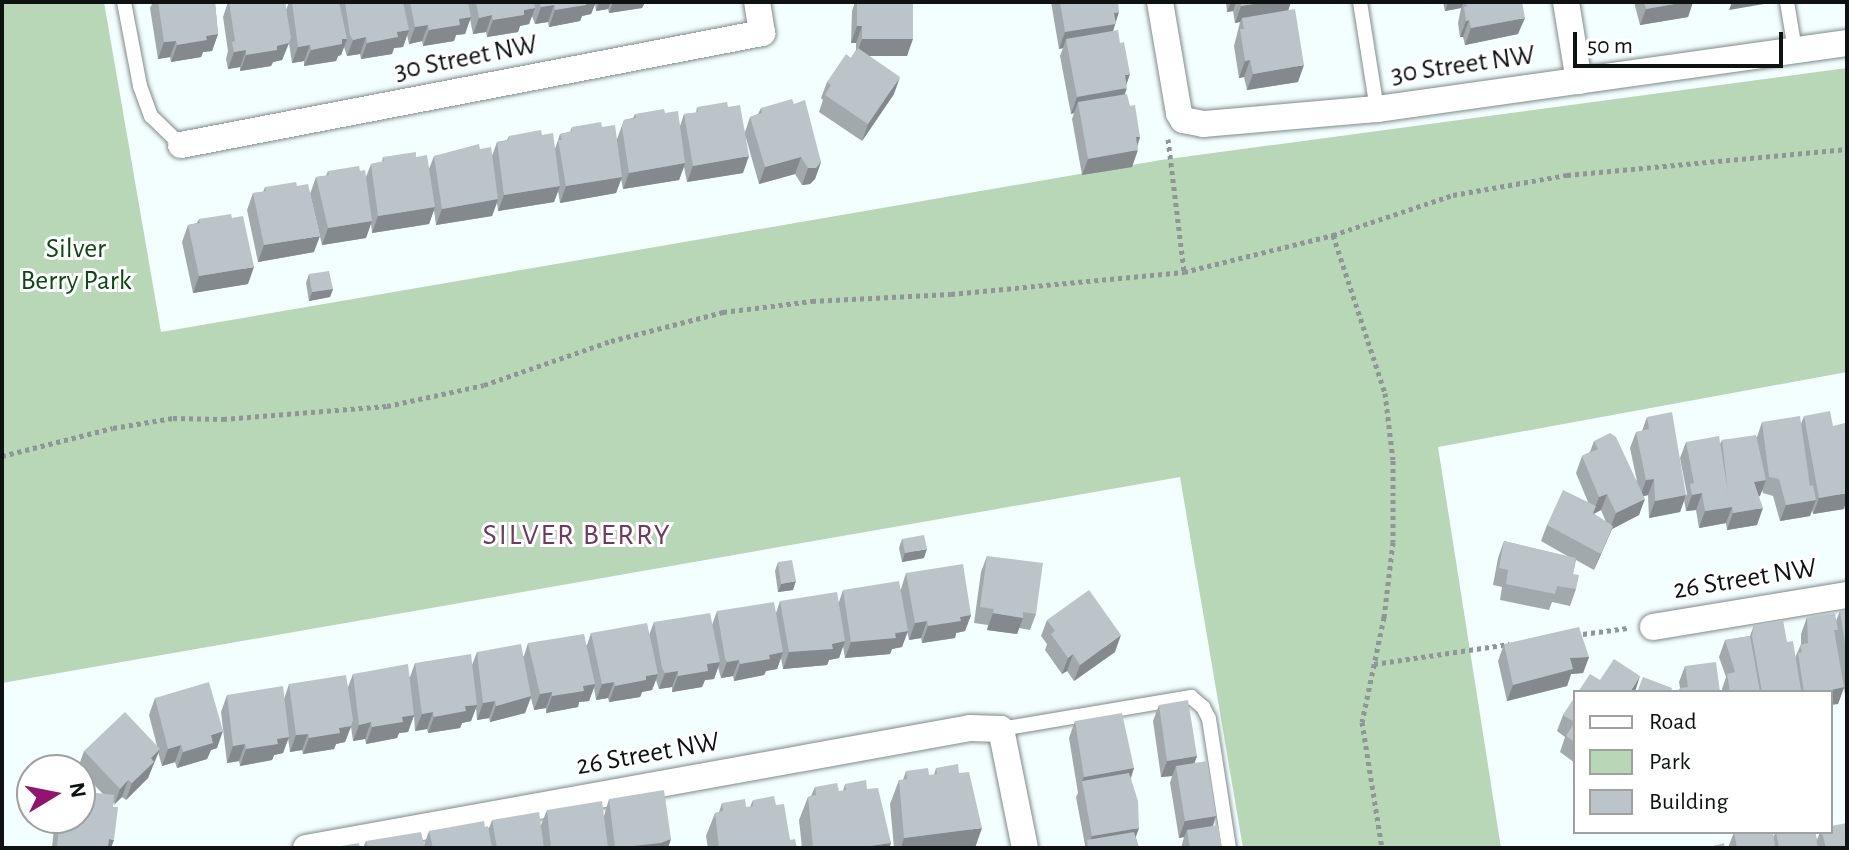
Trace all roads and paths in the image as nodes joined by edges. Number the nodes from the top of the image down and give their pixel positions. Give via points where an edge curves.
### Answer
1 (124, 2) edge
2 (757, 2) edge
3 (1160, 2) edge
4 (1360, 2) edge
5 (1566, 2) edge
6 (1787, 2) edge
7 (1847, 43) edge
8 (1795, 50) junction
9 (1579, 81) junction
10 (1377, 109) junction
11 (1183, 120) junction
12 (181, 145) joint
13 (1847, 149) edge
14 (1333, 235) junction
15 (1184, 272) junction
16 (2, 456) edge
17 (1847, 595) edge
18 (1653, 627) joint
19 (1561, 637) edge
20 (1515, 644) edge
21 (1374, 664) junction
22 (1001, 729) junction
23 (306, 848) edge
24 (1025, 848) edge
25 (1229, 848) edge
26 (1382, 848) edge

1 - 12 lane via 151,116
2 - 12 street, 30 Street NW via 762,33
3 - 11 street
4 - 10 lane
5 - 9 street
6 - 8 lane
7 - 8 street, 30 Street NW
8 - 9 street, 30 Street NW
9 - 10 street, 30 Street NW
10 - 11 street, 30 Street NW via 1204,124
11 - 15 path via 1172,127 1166,144
13 - 14 path via 1567,175 1453,195
14 - 15 path
14 - 21 path via 1385,393 1393,460 1393,542
15 - 16 path via 723,312 611,341 484,385 387,406 173,418
17 - 18 street, 26 Street NW
18 - 19 path
20 - 21 path
21 - 26 path via 1362,722
22 - 23 street, 26 Street NW via 970,728
22 - 24 street
22 - 25 lane via 1191,697 1209,719

